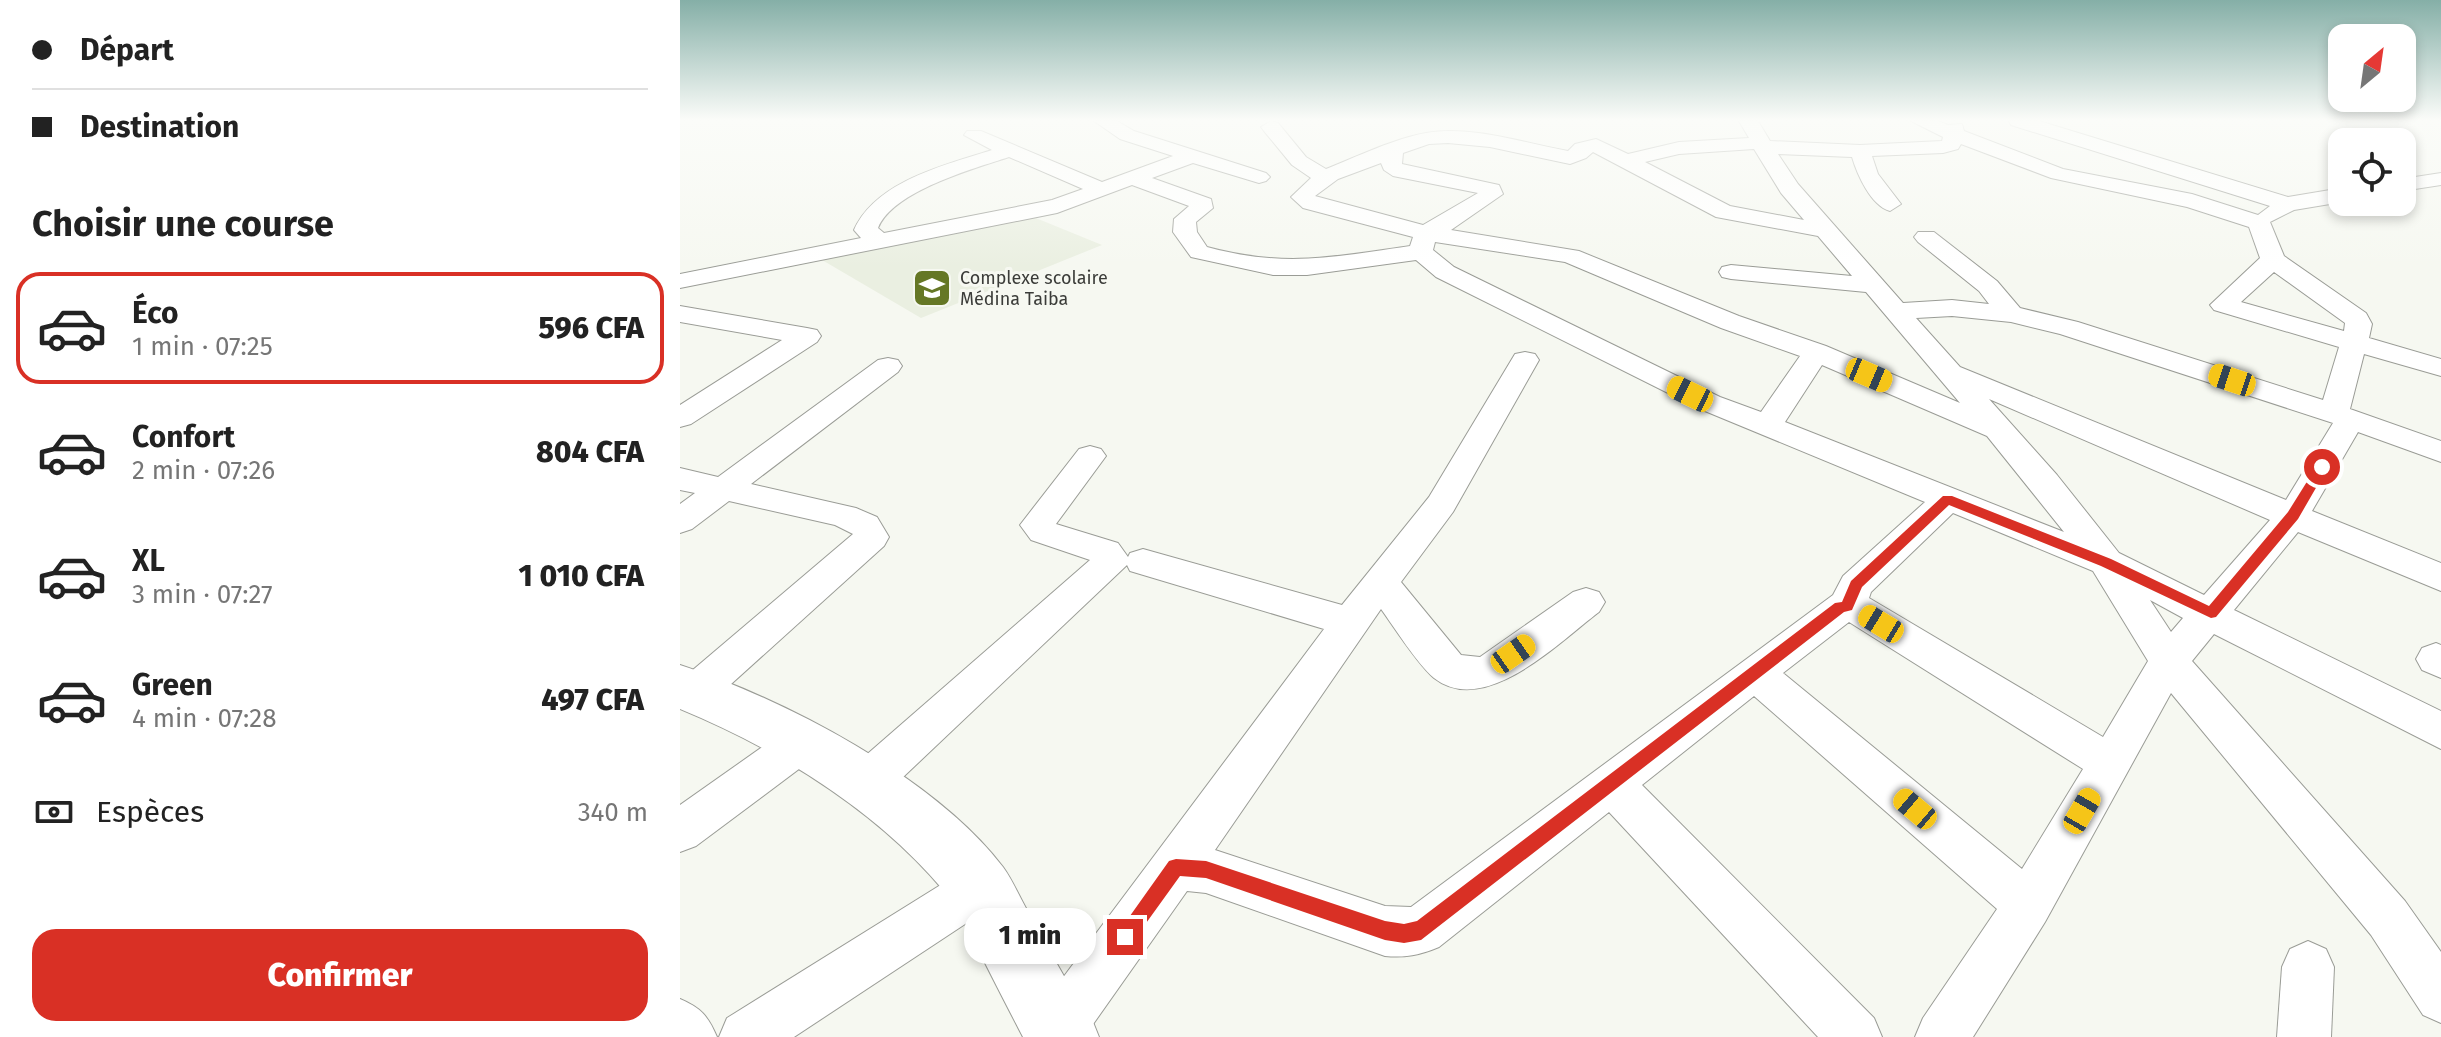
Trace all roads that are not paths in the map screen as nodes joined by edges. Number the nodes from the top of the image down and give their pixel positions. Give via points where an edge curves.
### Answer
1 (956, 169) edge
2 (1053, 169) edge
3 (1156, 169) edge
4 (1237, 169) edge
5 (1321, 169) edge
6 (1358, 169) edge
7 (1422, 169) edge
8 (1640, 169) edge
9 (1777, 169) edge
10 (1866, 169) edge
11 (2048, 169) edge
12 (2183, 169) edge
13 (1333, 174) junction
14 (1259, 177) dead end
15 (1132, 178) junction
16 (2440, 180) edge
17 (2416, 183) edge
18 (1101, 189) junction
19 (2328, 197) edge
20 (1890, 204) dead end
21 (2287, 204) junction
22 (2259, 223) junction
23 (1824, 230) junction
24 (1926, 237) dead end
25 (880, 242) junction
26 (1423, 242) junction
27 (2273, 260) junction
28 (762, 265) junction
29 (1731, 272) dead end
30 (680, 281) edge
31 (1877, 286) junction
32 (1898, 311) junction
33 (2011, 314) junction
34 (693, 316) edge
35 (680, 336) edge
36 (2353, 343) junction
37 (1816, 352) junction
38 (1525, 360) dead end
39 (888, 366) dead end
40 (2441, 368) edge
41 (1946, 371) junction
42 (2343, 416) junction
43 (680, 418) edge
44 (1766, 427) junction
45 (2001, 432) junction
46 (2441, 452) edge
47 (1090, 456) dead end
48 (680, 479) edge
49 (721, 490) junction
50 (1948, 499) junction
51 (2293, 515) junction
52 (680, 521) edge
53 (1143, 562) dead end
54 (2106, 562) junction
55 (2441, 578) edge
56 (1380, 582) junction
57 (1586, 602) dead end
58 (1847, 606) junction
59 (2211, 613) junction
60 (1350, 622) junction
61 (2169, 661) junction
62 (1756, 674) junction
63 (688, 689) edge
64 (2441, 731) edge
65 (800, 744) junction
66 (2109, 763) junction
67 (1611, 783) junction
68 (865, 784) junction
69 (680, 831) edge
70 (1176, 867) junction
71 (980, 887) junction
72 (2028, 905) junction
73 (2388, 918) junction
74 (2441, 952) edge
75 (2308, 967) dead end
76 (2441, 997) edge
77 (680, 1026) edge
78 (1060, 1034) edge
79 (690, 1037) edge
80 (746, 1037) edge
81 (1855, 1037) edge
82 (1942, 1037) edge
83 (2304, 1037) edge

1 - 25 street via 880,206 866,230
2 - 18 street
3 - 15 street
4 - 14 street
5 - 13 street
6 - 13 street
7 - 26 street via 1492,194
8 - 23 street via 1724,212
9 - 23 street
10 - 20 street
11 - 22 street via 2192,201
12 - 21 street
13 - 26 street via 1312,184 1302,197
15 - 18 street
15 - 26 street via 1203,204 1185,219 1185,232 1199,252 1235,262 1307,268
16 - 17 street
18 - 25 street via 1057,206
19 - 21 street
21 - 22 street
22 - 27 street
23 - 31 street
24 - 33 street via 1988,286
25 - 28 street
26 - 37 street via 1571,256
26 - 44 street via 1445,272
27 - 36 street via 2357,319
27 - 36 street via 2223,305
28 - 30 street
28 - 34 street via 733,299
29 - 31 street
31 - 32 street
32 - 33 street via 1952,308
32 - 41 street
33 - 42 street
34 - 35 street
34 - 43 street via 807,336
36 - 40 street
36 - 42 street
37 - 44 street
37 - 45 street
38 - 56 street via 1441,504
39 - 49 street
41 - 45 street
41 - 51 street
42 - 46 street
42 - 51 street
44 - 50 street
45 - 54 street
47 - 68 street via 1037,525 1043,532 1106,552 1112,561
48 - 49 street
49 - 52 street
49 - 63 street via 844,516 865,525 872,537
50 - 54 street
50 - 58 street via 1856,585
51 - 55 street
51 - 59 street
53 - 60 street
54 - 59 street
54 - 61 street
56 - 57 street via 1447,666 1463,674 1488,672
56 - 60 street
58 - 62 street
58 - 66 street
59 - 61 street
59 - 64 street
60 - 70 street
61 - 66 street
61 - 73 street
62 - 67 street
62 - 72 street
63 - 65 street
65 - 68 street
65 - 69 street
66 - 72 street
67 - 70 street via 1421,930 1385,931 1206,870
67 - 81 street
68 - 71 street via 942,843
70 - 78 street
71 - 78 street
71 - 80 street
72 - 82 street
73 - 74 street
73 - 76 street
75 - 83 street
77 - 79 street

